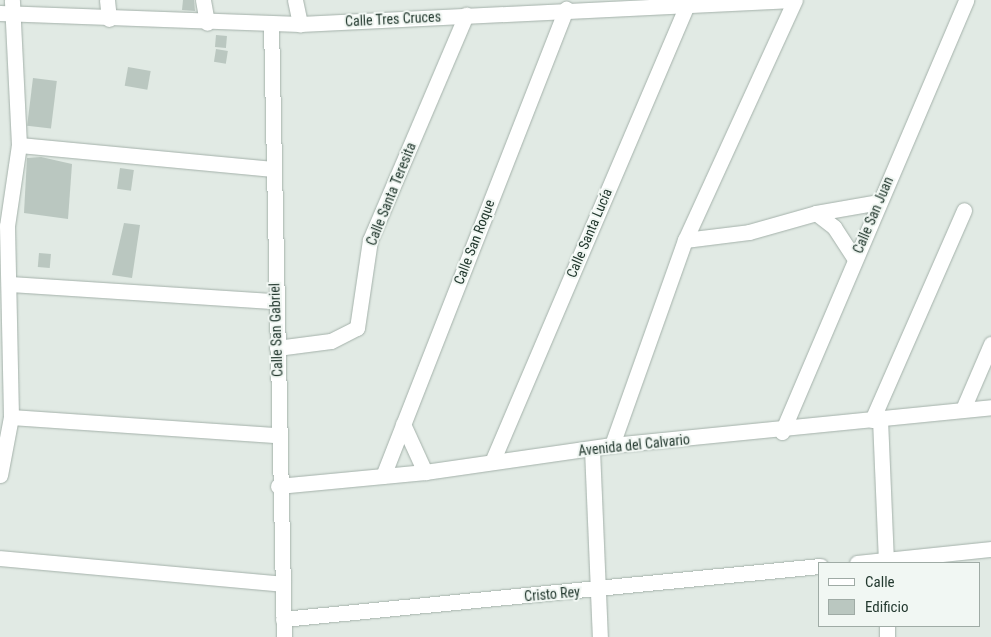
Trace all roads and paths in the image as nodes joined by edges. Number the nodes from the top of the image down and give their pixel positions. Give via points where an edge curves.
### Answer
1 (107, 0) edge
2 (203, 0) edge
3 (295, 0) edge
4 (787, 0) edge
5 (795, 0) edge
6 (966, 0) edge
7 (589, 4) edge
8 (688, 4) junction
9 (9, 9) edge
10 (566, 9) junction
11 (466, 16) junction
12 (109, 19) junction
13 (207, 23) junction
14 (271, 24) junction
15 (300, 24) junction
16 (19, 145) junction
17 (271, 169) junction
18 (879, 202) junction
19 (964, 210) dead end
20 (816, 213) junction
21 (685, 240) junction
22 (854, 258) junction
23 (10, 284) junction
24 (275, 301) junction
25 (991, 344) edge
26 (277, 348) junction
27 (991, 407) edge
28 (963, 409) junction
29 (11, 417) junction
30 (876, 420) junction
31 (403, 424) junction
32 (782, 432) junction
33 (277, 435) junction
34 (612, 445) junction
35 (592, 449) junction
36 (492, 462) junction
37 (425, 472) junction
38 (0, 474) edge
39 (383, 476) junction
40 (278, 486) junction
41 (991, 549) edge
42 (0, 558) edge
43 (886, 562) edge
44 (818, 566) edge
45 (283, 584) junction
46 (597, 590) junction
47 (283, 619) junction
48 (284, 637) edge
49 (600, 637) edge

1 - 12 street
2 - 13 street
3 - 15 street
4 - 8 street, Calle Tres Cruces
5 - 21 street
6 - 18 street, Calle San Juan
7 - 8 street, Calle Tres Cruces
7 - 10 street, Calle Tres Cruces
8 - 36 street, Calle Santa Lucía
9 - 12 street, Calle Tres Cruces
9 - 16 street
10 - 11 street, Calle Tres Cruces
10 - 31 street, Calle San Roque
11 - 15 street, Calle Tres Cruces
11 - 26 street, Calle Santa Teresita via 370,240 357,328 331,341
12 - 13 street, Calle Tres Cruces
13 - 14 street, Calle Tres Cruces
14 - 15 street, Calle Tres Cruces
14 - 17 street, Calle San Gabriel
16 - 17 street
16 - 23 street via 7,226
17 - 24 street, Calle San Gabriel
18 - 20 street
18 - 22 street, Calle San Juan
19 - 30 street
20 - 21 street via 749,232
20 - 22 street via 834,227
21 - 34 street
22 - 32 street, Calle San Juan
23 - 24 street
23 - 29 street
24 - 26 street, Calle San Gabriel
25 - 28 street
26 - 33 street, Calle San Gabriel
27 - 28 street, Avenida del Calvario
28 - 30 street, Avenida del Calvario
29 - 33 street
29 - 38 street
30 - 32 street, Avenida del Calvario
30 - 43 street
31 - 37 street
31 - 39 street, Calle San Roque
32 - 34 street, Avenida del Calvario
33 - 40 street, Calle San Gabriel
34 - 35 street, Avenida del Calvario
35 - 36 street, Avenida del Calvario
35 - 46 street
36 - 37 street, Avenida del Calvario
37 - 39 street, Avenida del Calvario
39 - 40 street, Avenida del Calvario
40 - 45 street, Calle San Gabriel
41 - 43 street
42 - 45 street
44 - 46 street, Cristo Rey
45 - 47 street, Calle San Gabriel
46 - 47 street, Cristo Rey
46 - 49 street
47 - 48 street, Calle San Gabriel

